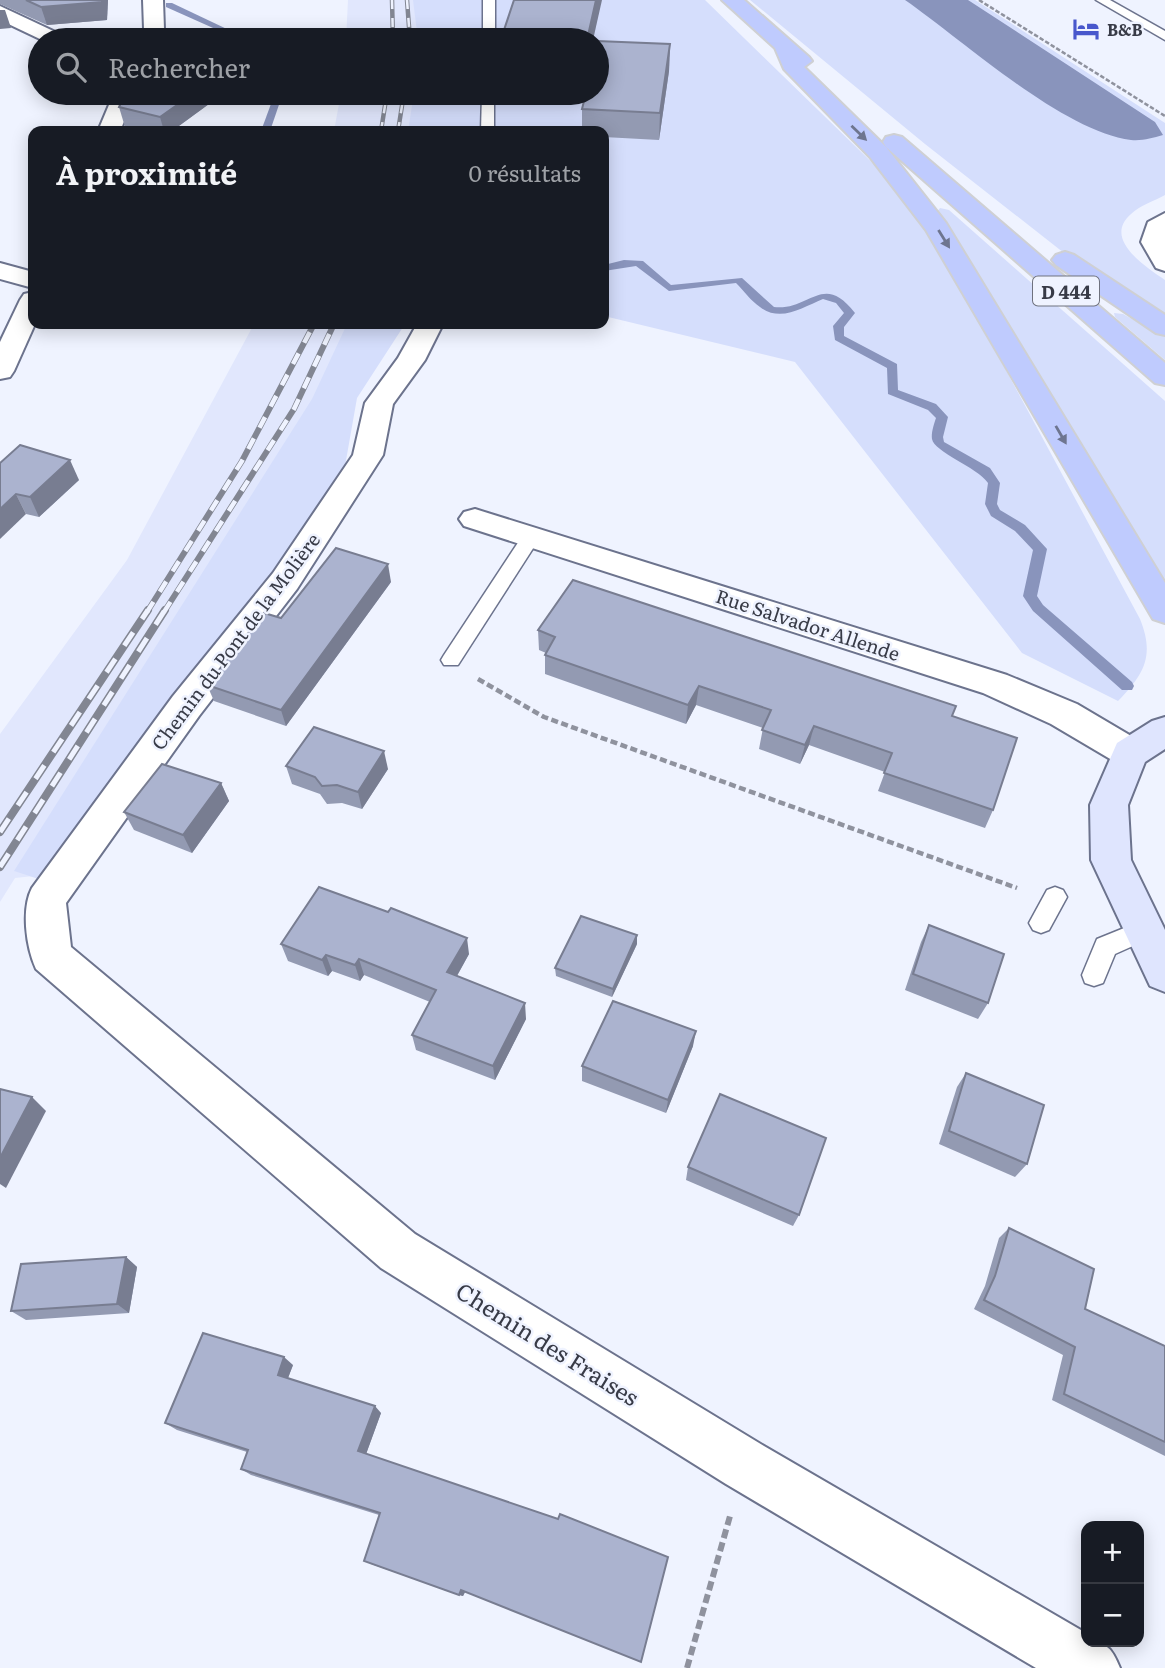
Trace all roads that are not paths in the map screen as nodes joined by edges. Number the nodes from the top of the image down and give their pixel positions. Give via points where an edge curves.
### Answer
1 (153, 0) edge
2 (489, 0) edge
3 (732, 0) edge
4 (1102, 0) edge
5 (0, 12) edge
6 (33, 28) edge
7 (155, 28) edge
8 (489, 28) edge
9 (1165, 36) edge
10 (784, 45) junction
11 (120, 105) edge
12 (488, 105) edge
13 (856, 108) junction
14 (111, 126) edge
15 (488, 126) edge
16 (1165, 220) edge
17 (1165, 263) edge
18 (0, 271) edge
19 (28, 279) edge
20 (28, 311) edge
21 (1165, 327) edge
22 (427, 329) edge
23 (0, 371) edge
24 (1165, 377) edge
25 (475, 519) dead end
26 (532, 536) junction
27 (1165, 611) edge
28 (451, 660) road end
29 (1165, 731) edge
30 (1130, 753) junction
31 (1055, 897) road end
32 (1041, 923) dead end
33 (1144, 930) junction
34 (51, 956) joint
35 (1165, 973) edge
36 (1094, 975) dead end
37 (1091, 1668) edge

1 - 7 street
2 - 8 lane
3 - 10 main road, D 444
4 - 9 lane
5 - 6 street
10 - 13 main road, D 444
10 -> 27 main road via 791,65 878,152 937,228
11 - 14 street
12 - 15 lane
13 - 21 main road via 949,169 1101,287
13 - 24 main road, D 444
16 - 17 street via 1157,227 1153,242
18 - 19 street
20 - 23 street
22 - 34 street, Chemin du Pont de la Molière via 379,403 368,455 292,570 186,706 46,900
25 - 26 street, Rue Salvador Allende
26 - 28 lane
26 - 30 street, Rue Salvador Allende via 995,684 1064,714
29 - 30 street
30 - 33 street via 1109,805 1111,860
31 - 32 lane
33 - 35 street
33 - 36 lane via 1106,947
34 - 37 street, Chemin des Fraises via 398,1251 745,1465

